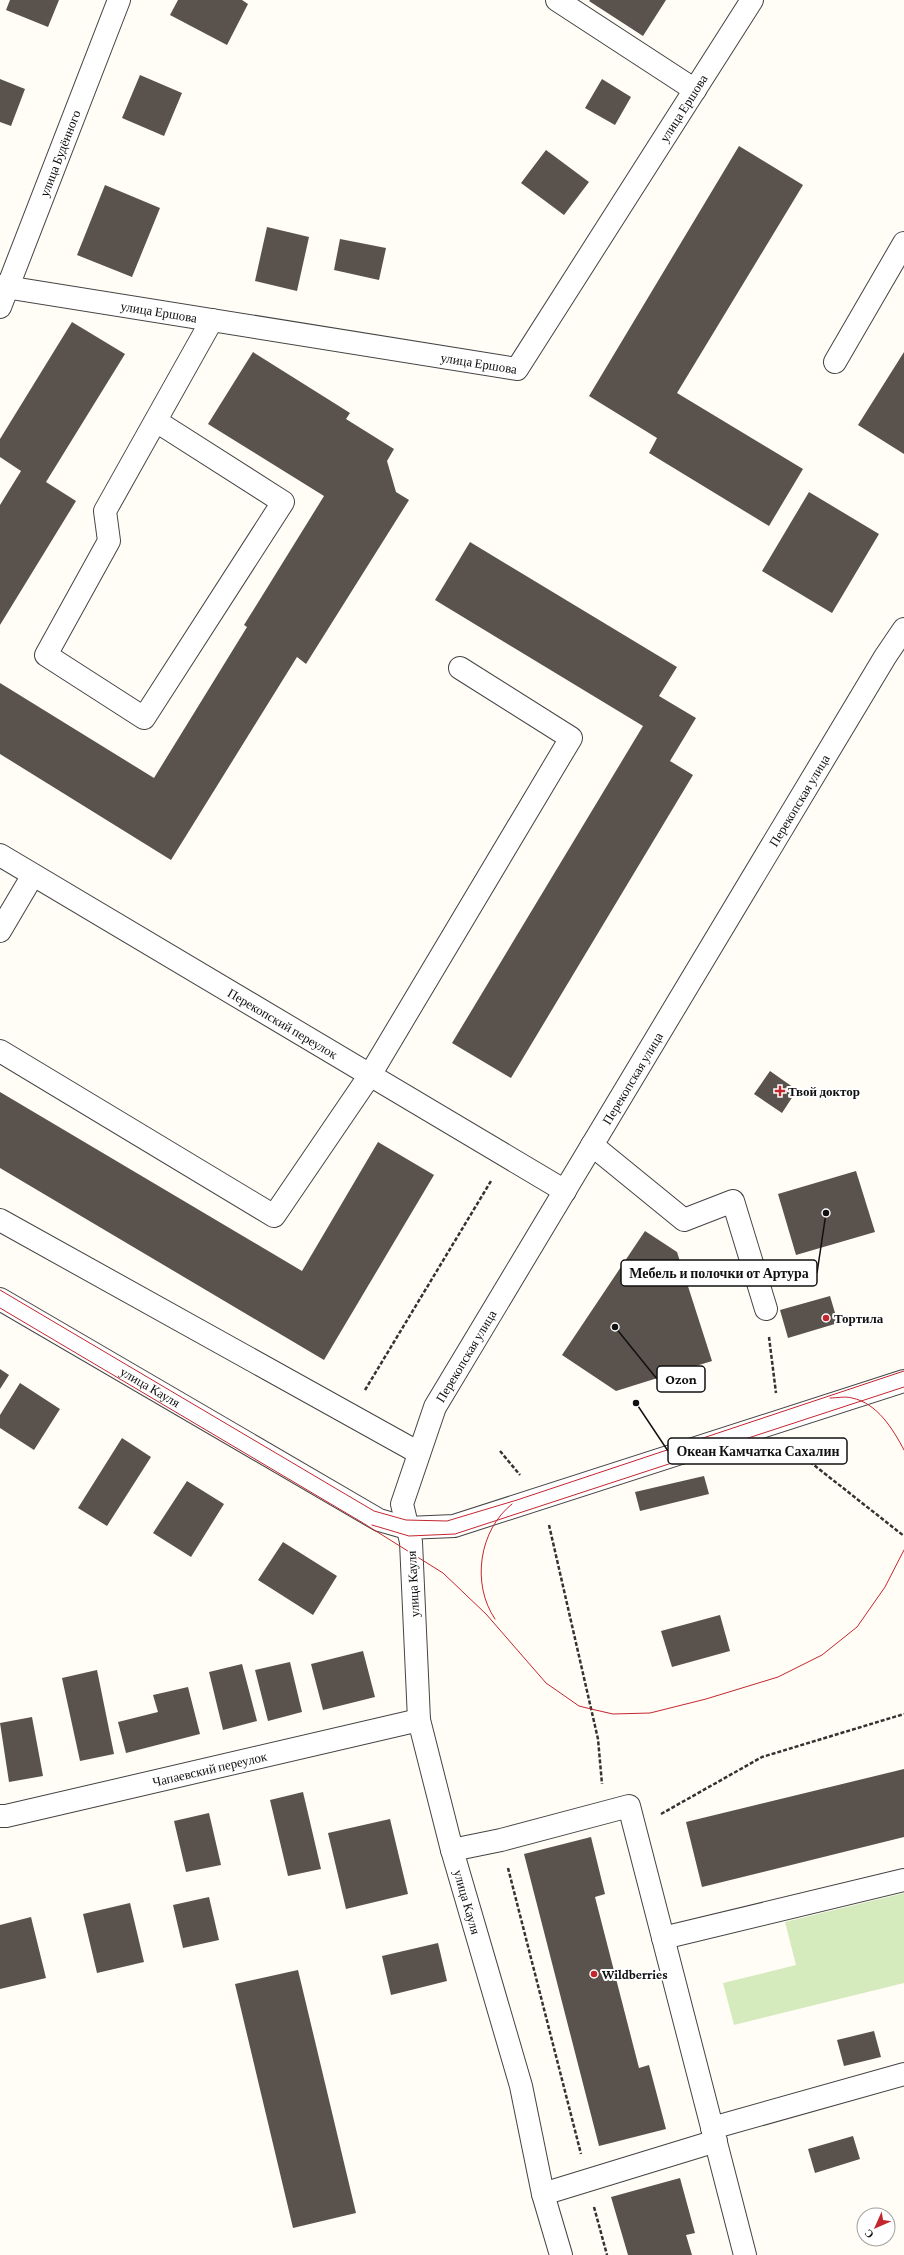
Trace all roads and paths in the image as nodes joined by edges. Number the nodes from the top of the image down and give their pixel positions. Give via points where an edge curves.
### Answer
1 (119, 0) edge
2 (557, 0) edge
3 (752, 0) edge
4 (695, 90) junction
5 (904, 243) edge
6 (3, 293) edge
7 (212, 320) junction
8 (835, 362) dead end
9 (156, 421) junction
10 (904, 629) edge
11 (460, 668) dead end
12 (0, 855) edge
13 (33, 875) junction
14 (0, 931) edge
15 (0, 1051) edge
16 (370, 1075) junction
17 (592, 1145) junction
18 (506, 1157) junction
19 (565, 1191) junction
20 (0, 1220) edge
21 (0, 1299) edge
22 (766, 1309) joint
23 (377, 1369) dead end
24 (904, 1381) edge
25 (777, 1400) dead end
26 (500, 1451) dead end
27 (419, 1453) junction
28 (826, 1473) dead end
29 (525, 1481) dead end
30 (549, 1524) dead end
31 (409, 1535) junction
32 (904, 1536) edge
33 (904, 1714) edge
34 (420, 1720) junction
35 (605, 1812) junction
36 (0, 1816) edge
37 (635, 1829) junction
38 (501, 1840) junction
39 (452, 1850) junction
40 (904, 1880) edge
41 (663, 1938) junction
42 (904, 2074) edge
43 (714, 2135) junction
44 (587, 2179) junction
45 (543, 2194) junction
46 (561, 2255) edge
47 (607, 2255) edge
48 (745, 2255) edge

1 - 6 street, улица Будённого
2 - 4 street
3 - 4 street, улица Ершова
4 - 7 street, улица Ершова via 516,369
5 - 8 street
6 - 7 street, улица Ершова
7 - 9 street
9 - 9 street via 105,511 109,541 46,655 144,718 283,502
10 - 17 street, Перекопская улица
11 - 16 street via 571,738
12 - 13 street, Перекопский переулок
13 - 14 street
13 - 16 street, Перекопский переулок
15 - 16 street via 274,1216
16 - 18 street, Перекопский переулок
17 - 19 street, Перекопская улица
17 - 22 street via 684,1220 733,1201
18 - 19 street, Перекопский переулок
18 - 23 path
19 - 27 street, Перекопская улица via 435,1408
20 - 27 street
21 - 31 street, улица Кауля via 379,1520
22 - 25 path
24 - 31 street via 461,1524
26 - 29 path
27 - 31 street, Перекопская улица via 402,1504
28 - 32 path
30 - 35 path via 598,1739
31 - 34 street, улица Кауля
33 - 37 path via 762,1757
34 - 36 street, Чапаевский переулок
34 - 39 street, улица Кауля
35 - 37 street via 629,1806
35 - 38 street
37 - 41 street
38 - 39 street
38 - 44 path
39 - 45 street, улица Кауля via 521,2086
40 - 41 street
41 - 43 street
42 - 43 street
43 - 44 street
43 - 48 street
44 - 45 street
44 - 47 path
45 - 46 street, улица Кауля

